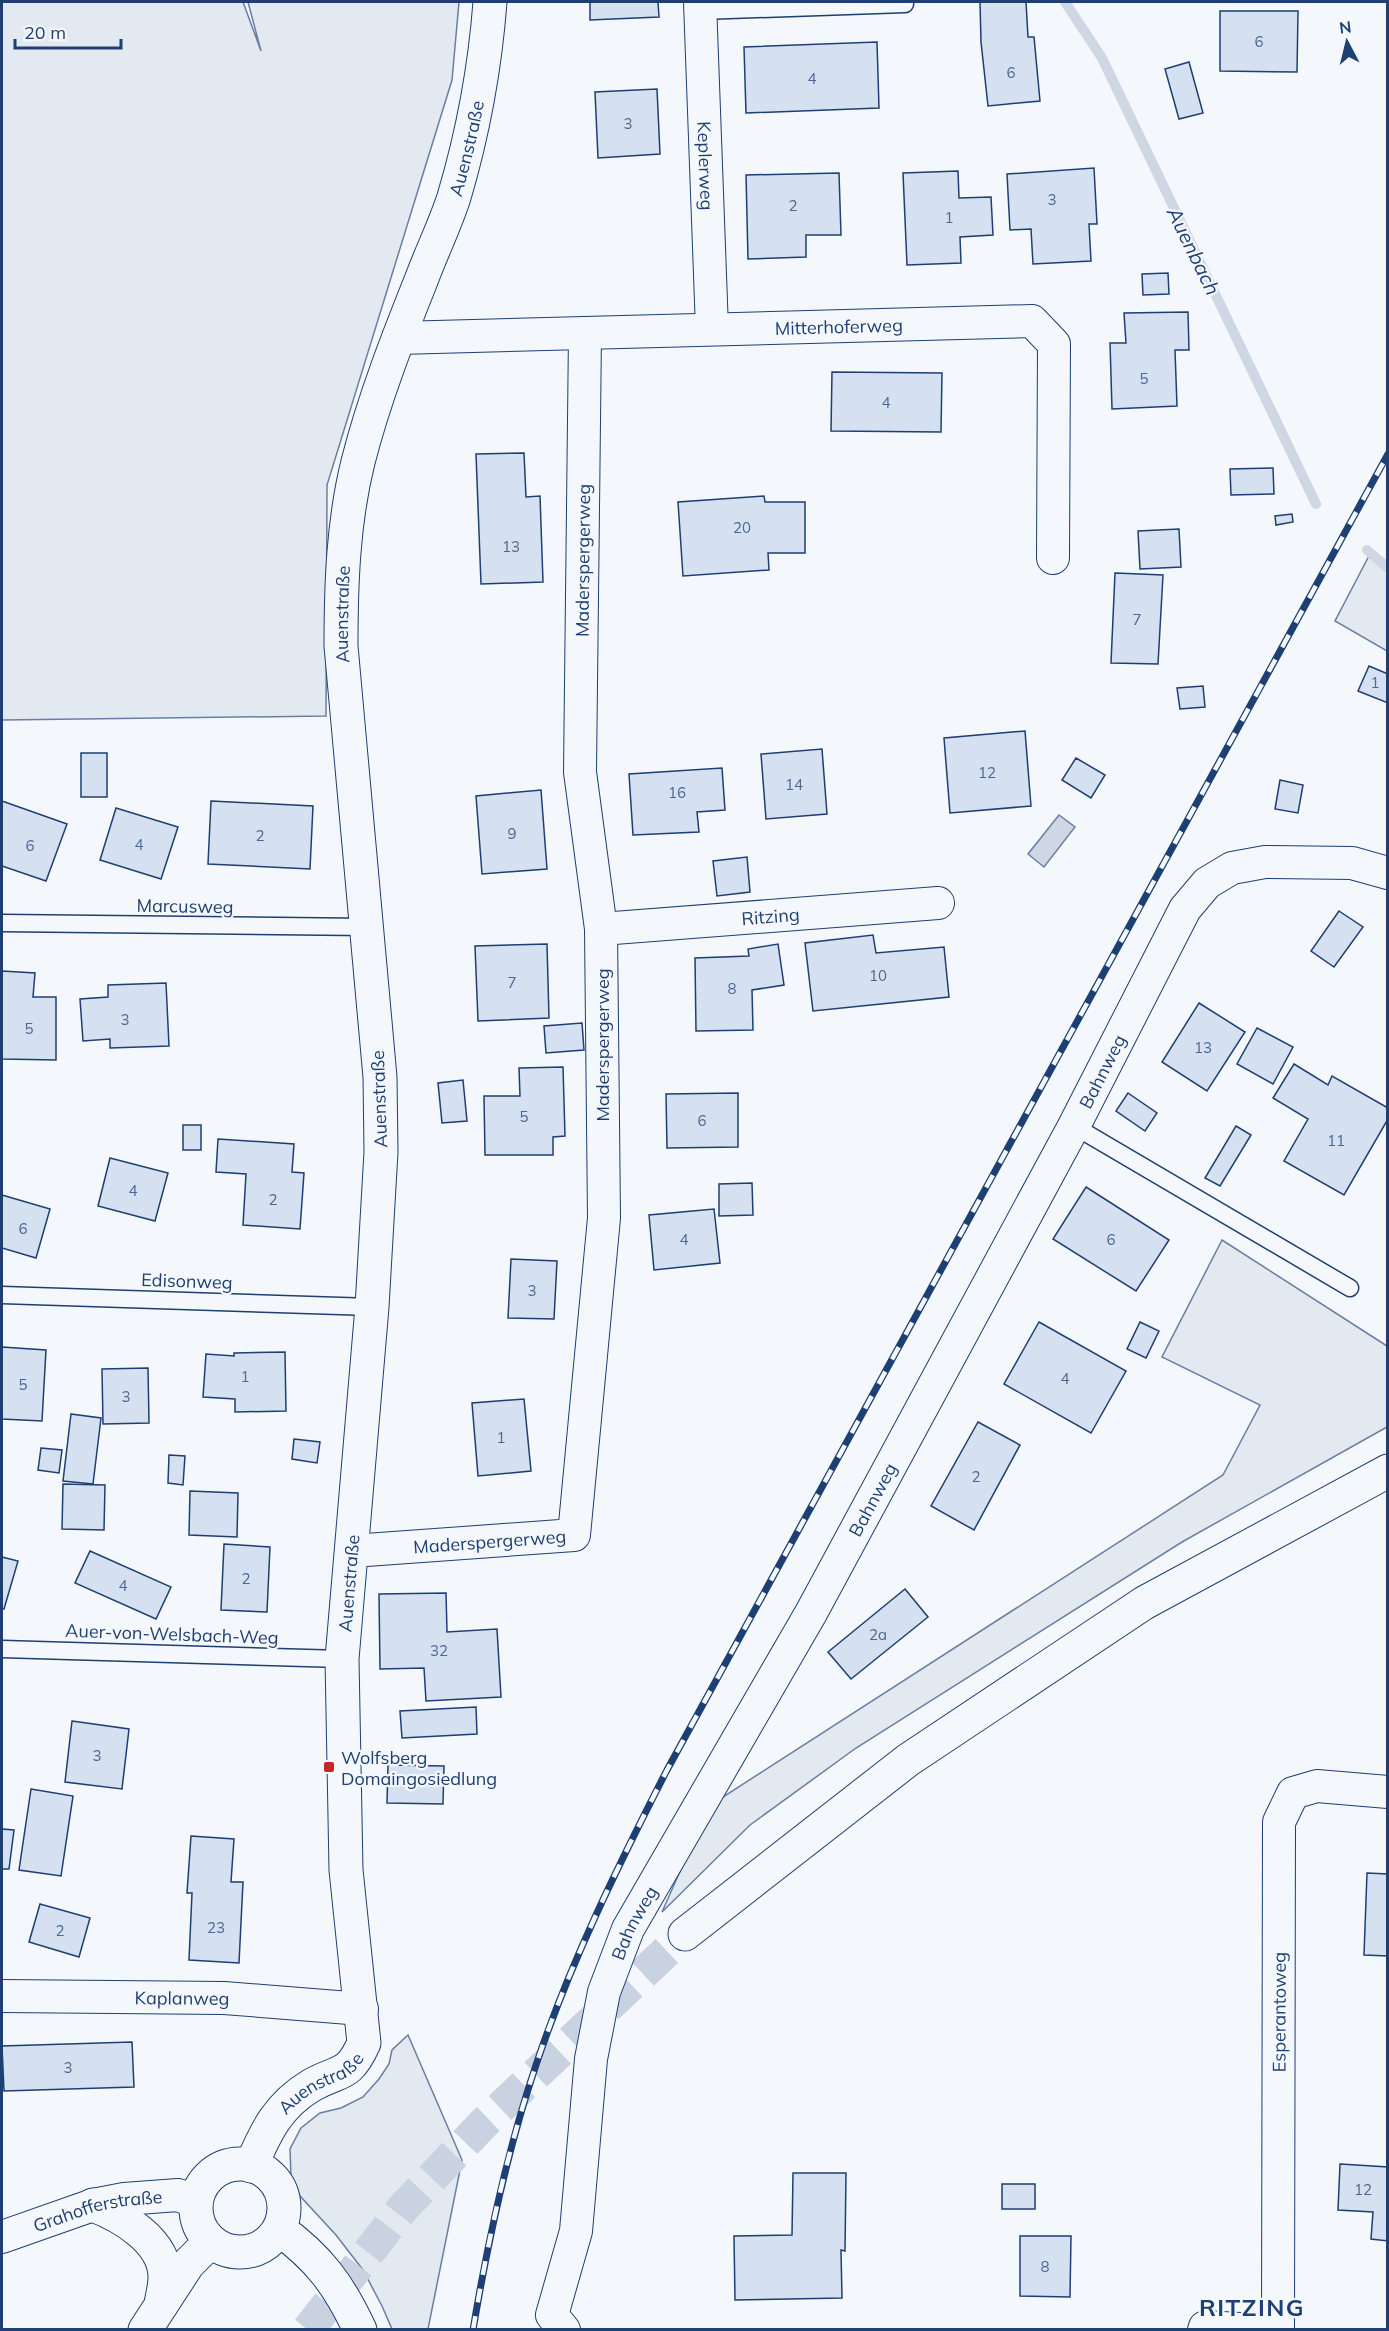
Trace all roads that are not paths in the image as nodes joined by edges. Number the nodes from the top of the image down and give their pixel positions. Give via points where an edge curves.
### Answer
1 (490, 2) edge
2 (905, 4) dead end
3 (701, 6) edge
4 (712, 329) junction
5 (585, 333) junction
6 (398, 338) junction
7 (1053, 558) dead end
8 (1388, 873) edge
9 (938, 903) dead end
10 (2, 923) edge
11 (368, 927) junction
12 (601, 929) junction
13 (1074, 1126) junction
14 (1350, 1288) dead end
15 (2, 1295) edge
16 (372, 1307) junction
17 (1388, 1472) edge
18 (352, 1551) junction
19 (2, 1649) edge
20 (342, 1659) junction
21 (1388, 1792) edge
22 (685, 1934) tunnel mouth
23 (2, 1996) edge
24 (362, 2009) junction
25 (251, 2166) junction
26 (196, 2202) junction
27 (93, 2205) junction
28 (279, 2229) junction
29 (2, 2237) edge
30 (210, 2242) junction
31 (153, 2317) edge
32 (558, 2322) edge
33 (360, 2330) edge
34 (1204, 2330) edge
35 (1257, 2330) edge
36 (1278, 2330) edge

1 - 6 street, Auenstraße via 486,53 453,199
2 - 3 lane
3 - 4 street, Keplerweg
4 - 5 street, Mitterhoferweg
4 - 7 street, Mitterhoferweg via 1032,321 1054,344
5 - 6 street, Mitterhoferweg
5 - 12 street, Maderspergerweg via 580,772
6 - 11 street, Auenstraße via 357,464 341,576 341,646
8 - 13 street, Bahnweg via 1352,863 1265,862 1232,868 1207,884 1185,909
9 - 12 street, Ritzing
10 - 11 lane, Marcusweg
11 - 16 street, Auenstraße via 381,1130
12 - 18 street, Maderspergerweg via 604,1218 574,1535
13 - 14 lane
13 - 32 street, Bahnweg via 811,1613 627,1929 604,1992 591,2059 576,2231
15 - 16 lane, Edisonweg
16 - 18 street, Auenstraße
17 - 22 street via 1144,1603 908,1760
18 - 20 street, Auenstraße
19 - 20 lane, Auer-von-Welsbach-Weg
20 - 24 street, Auenstraße via 346,1870
21 - 36 street, Esperantoweg via 1317,1786 1293,1793 1279,1822
23 - 24 street, Kaplanweg via 224,1998
24 - 25 street, Auenstraße via 364,2043 356,2061 287,2104 268,2127
25 - 26 street via 240,2164 220,2170 204,2182
25 - 28 street via 272,2178 282,2195
26 - 27 street, Grahofferstraße via 178,2195 153,2195
26 - 30 street via 198,2224
27 - 29 street, Grahofferstraße
27 - 31 street via 117,2214 159,2253 165,2276
28 - 30 street via 262,2246 244,2252
28 - 33 street via 325,2269 346,2299
30 - 31 street via 188,2264
34 - 35 street

